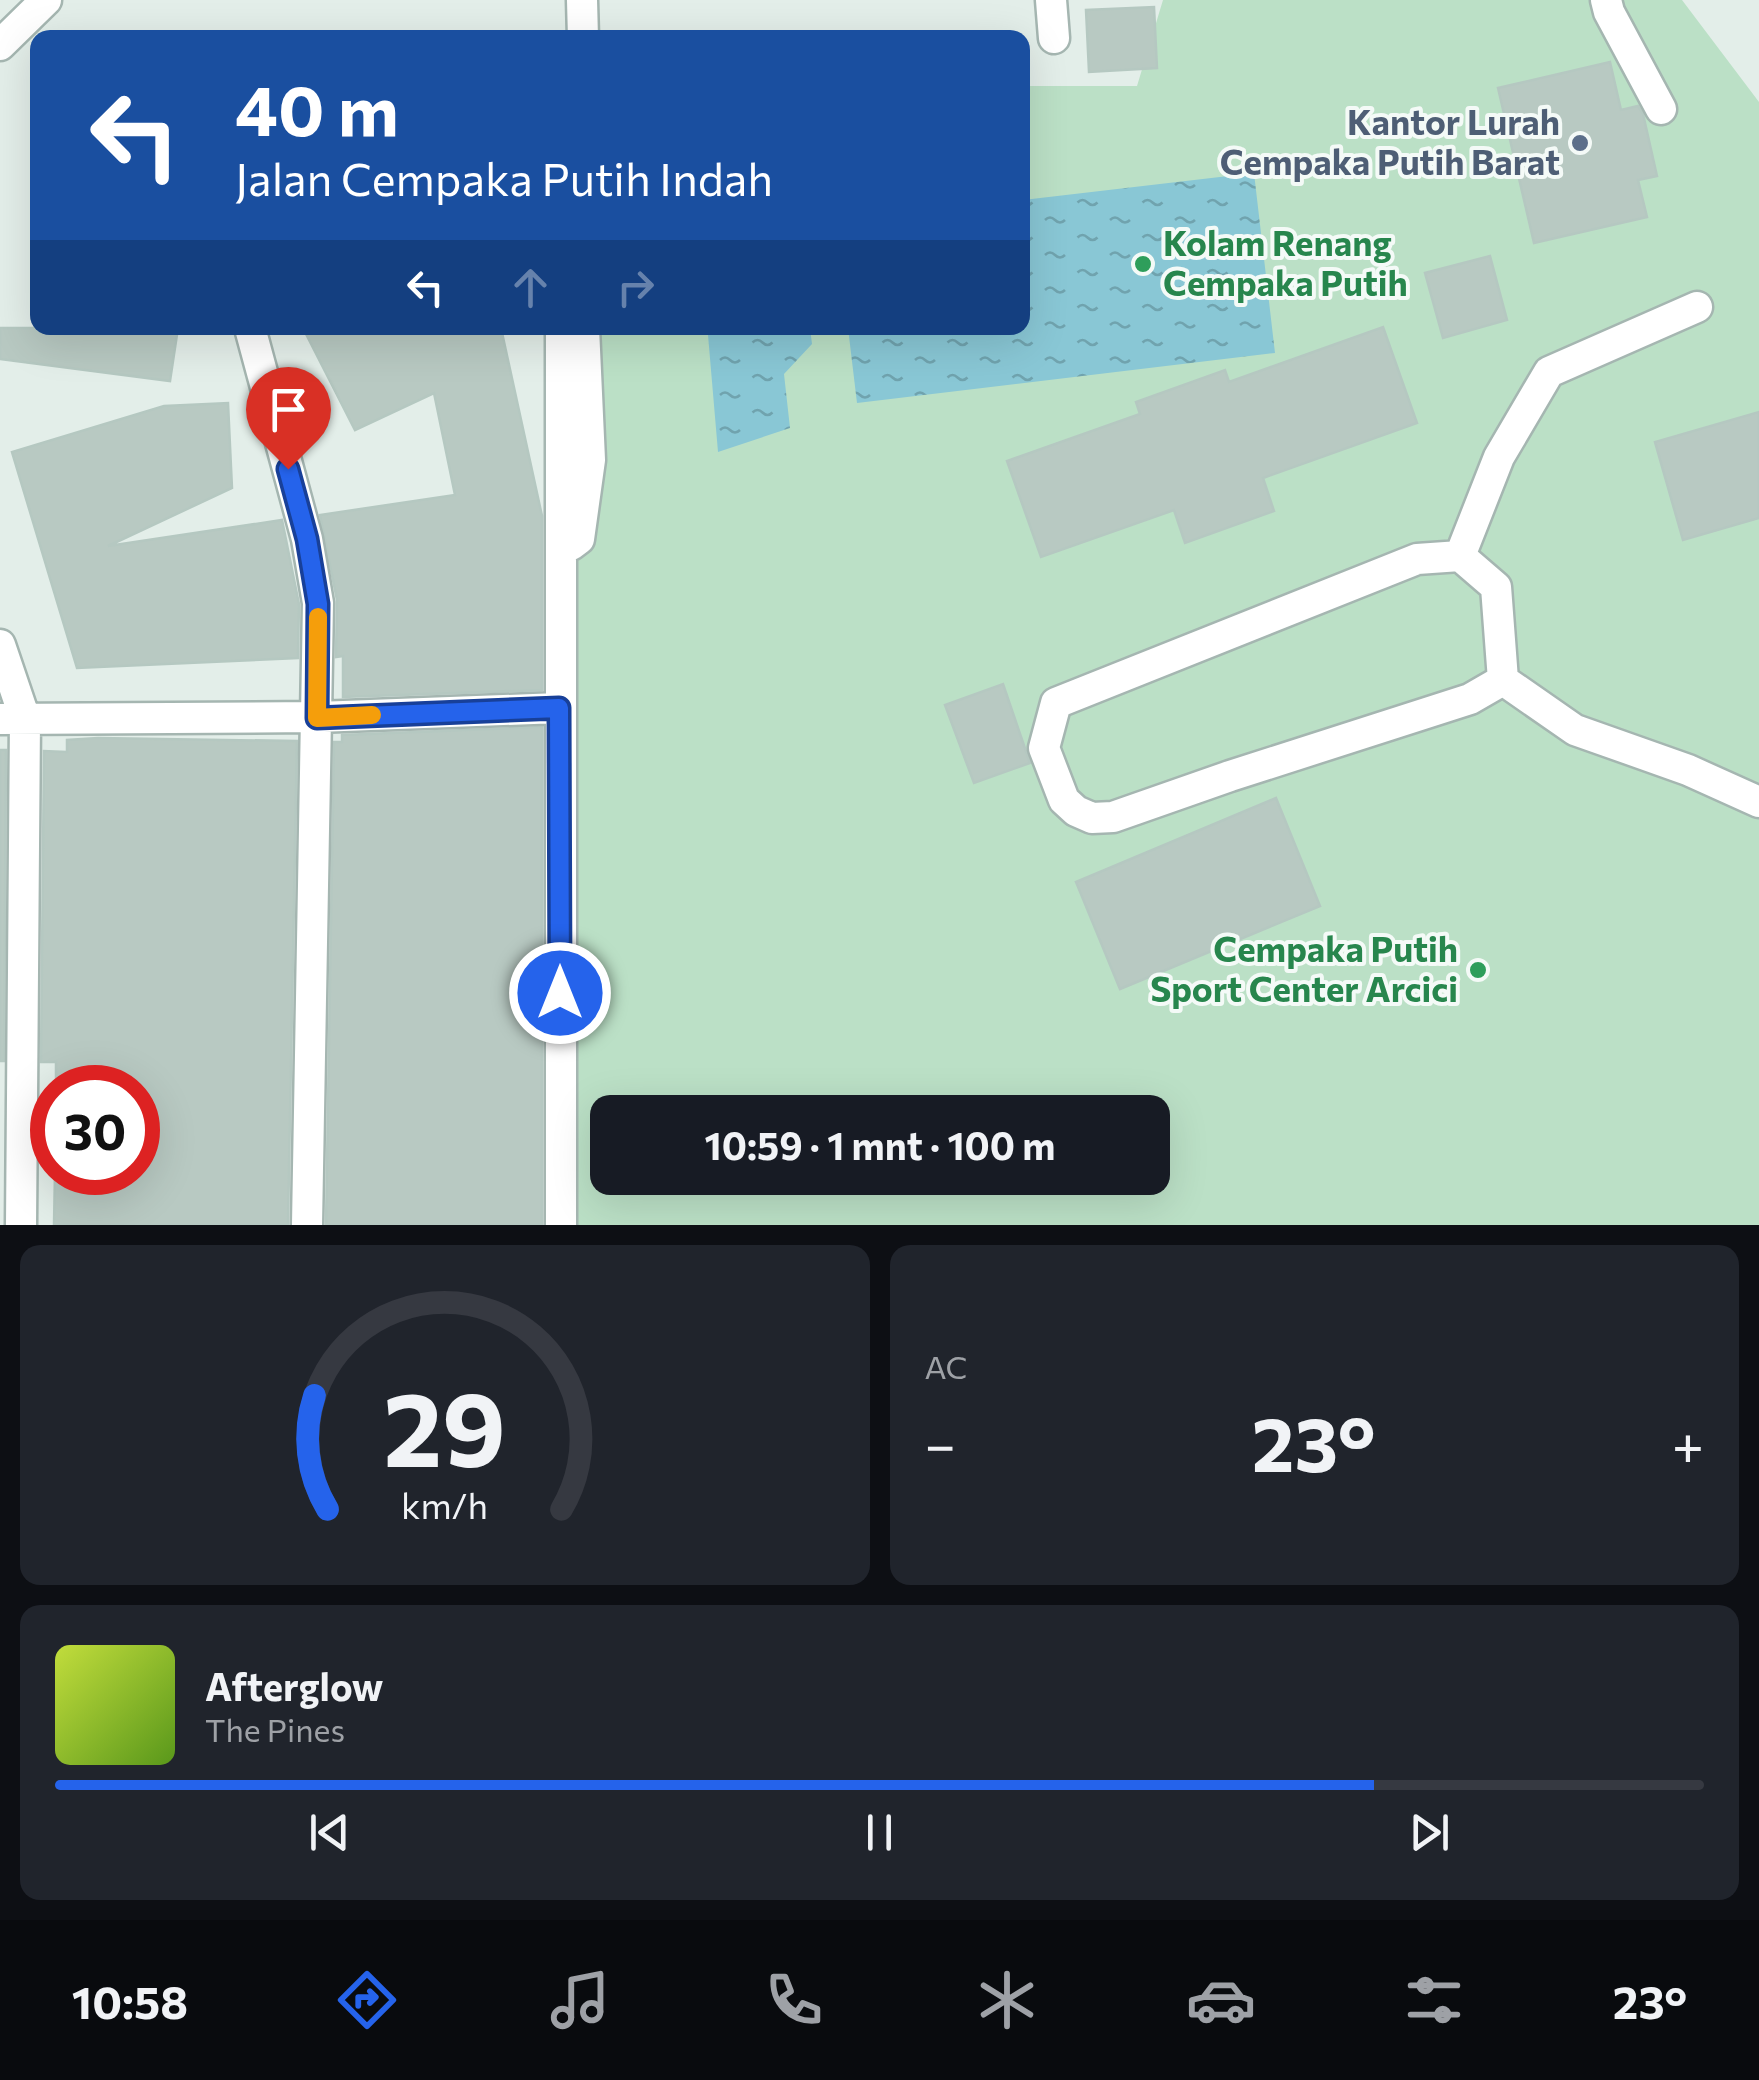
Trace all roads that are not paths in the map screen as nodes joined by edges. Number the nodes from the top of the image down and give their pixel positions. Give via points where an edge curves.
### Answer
1 (46, 0) edge
2 (582, 0) edge
3 (1051, 0) edge
4 (1606, 0) edge
5 (582, 30) edge
6 (1054, 38) dead end
7 (0, 45) edge
8 (1661, 109) dead end
9 (1697, 307) dead end
10 (252, 335) edge
11 (573, 335) edge
12 (1460, 556) junction
13 (0, 646) edge
14 (1503, 680) junction
15 (559, 708) junction
16 (317, 718) junction
17 (12, 719) edge
18 (1759, 802) edge
19 (20, 1225) edge
20 (307, 1225) edge
21 (561, 1225) edge

1 - 7 street
2 - 5 street
3 - 6 street
4 - 8 street
9 - 12 street via 1550,372 1499,457
10 - 16 street via 307,539 318,604
11 - 15 street via 590,460 579,540 562,552
12 - 14 street via 1496,586
12 - 14 street via 1417,559 1056,703 1044,748 1064,800 1076,812 1114,817 1470,699
13 - 17 street
14 - 18 street via 1574,730
15 - 16 street
15 - 21 street
16 - 17 street
16 - 20 street
17 - 19 street

